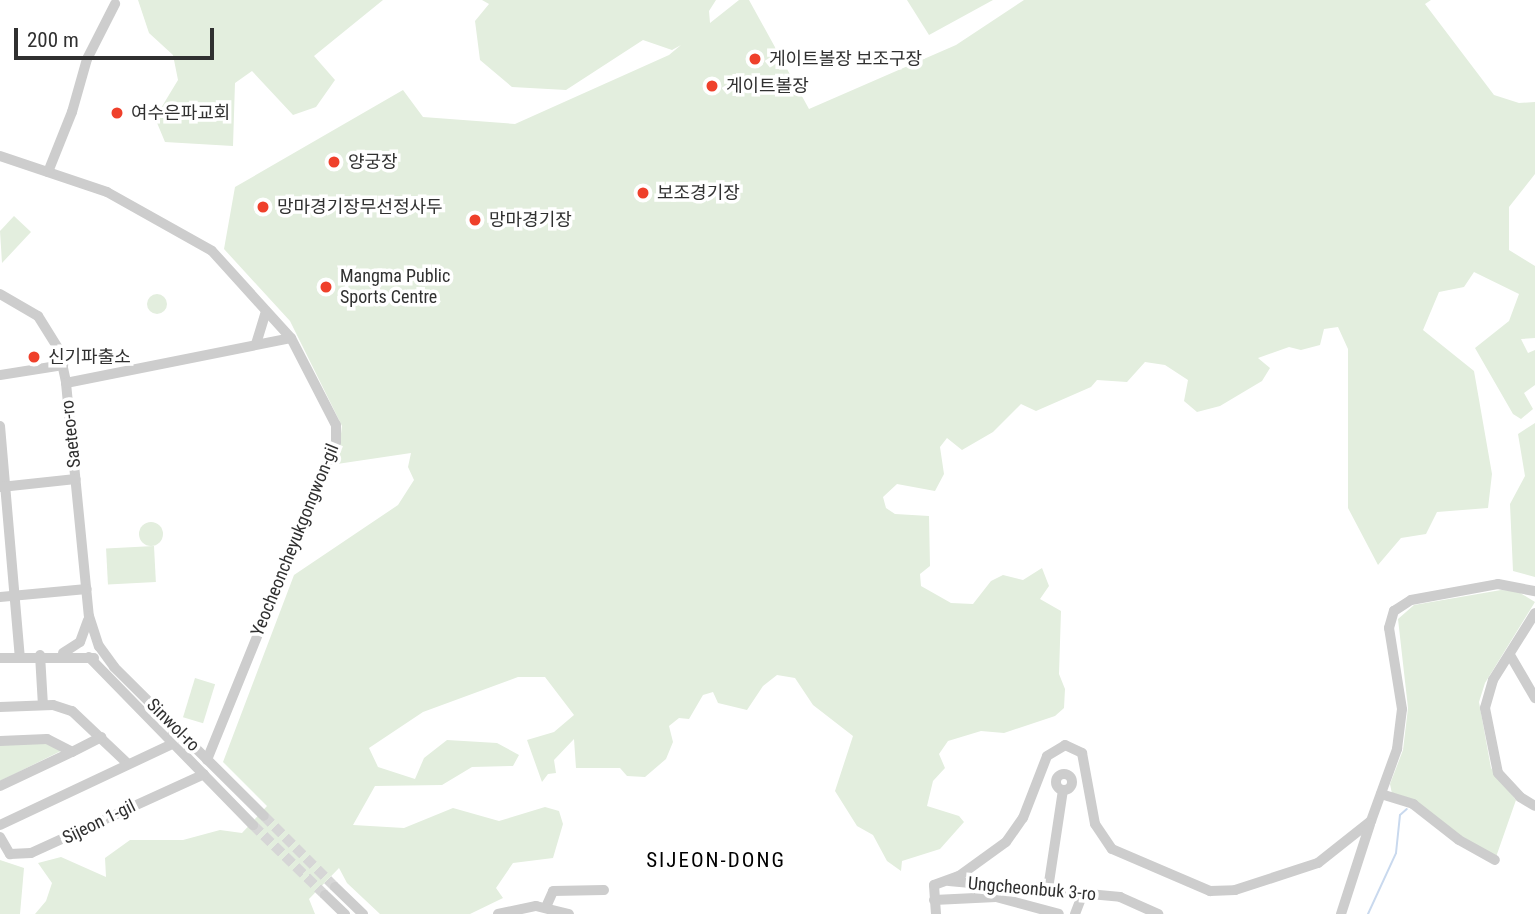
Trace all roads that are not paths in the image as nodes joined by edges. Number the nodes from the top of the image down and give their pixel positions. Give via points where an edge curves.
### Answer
1 (115, 4) dead end
2 (0, 156) edge
3 (48, 172) junction
4 (1, 297) edge
5 (266, 311) junction
6 (291, 338) junction
7 (256, 344) junction
8 (62, 365) junction
9 (0, 375) edge
10 (66, 383) junction
11 (0, 426) edge
12 (76, 480) junction
13 (3, 487) edge
14 (87, 589) junction
15 (1535, 591) edge
16 (0, 597) edge
17 (15, 597) junction
18 (1535, 613) edge
19 (89, 616) junction
20 (60, 654) junction
21 (1510, 654) junction
22 (40, 656) junction
23 (20, 657) junction
24 (89, 657) junction
25 (0, 658) edge
26 (114, 667) junction
27 (1535, 698) edge
28 (43, 705) junction
29 (0, 707) edge
30 (102, 737) junction
31 (0, 741) edge
32 (174, 743) junction
33 (72, 752) junction
34 (207, 760) junction
35 (128, 764) junction
36 (204, 774) junction
37 (0, 786) edge
38 (1063, 790) dead end
39 (1381, 793) junction
40 (1535, 806) edge
41 (264, 816) tunnel mouth
42 (1371, 821) junction
43 (0, 825) edge
44 (253, 825) tunnel mouth
45 (0, 837) edge
46 (5, 854) edge
47 (1495, 860) dead end
48 (976, 865) junction
49 (945, 881) junction
50 (978, 883) junction
51 (335, 887) tunnel mouth
52 (1048, 888) junction
53 (604, 890) dead end
54 (1083, 893) junction
55 (325, 895) tunnel mouth
56 (934, 900) junction
57 (546, 907) junction
58 (345, 914) edge
59 (363, 914) edge
60 (498, 914) edge
61 (569, 914) edge
62 (936, 914) edge
63 (1059, 914) edge
64 (1075, 914) edge
65 (1158, 914) edge
66 (1341, 914) edge

1 - 3 street via 86,59 72,112
2 - 3 street, Yeocheoncheyukgongwon-gil
3 - 5 street, Yeocheoncheyukgongwon-gil via 107,192 201,243
4 - 8 street, Saeteo-ro via 44,323
5 - 6 street, Yeocheoncheyukgongwon-gil
5 - 7 street
6 - 7 street
6 - 34 street, Yeocheoncheyukgongwon-gil via 336,425 336,442
7 - 10 street
8 - 9 street
8 - 10 street, Saeteo-ro
10 - 12 street, Saeteo-ro
11 - 13 street
12 - 13 street
12 - 14 street, Saeteo-ro
13 - 17 street
14 - 17 street
14 - 19 street, Saeteo-ro
15 - 39 street via 1498,583 1410,600 1394,611 1389,628 1402,722
16 - 17 street
17 - 23 street
18 - 21 street
19 - 20 street via 83,638
19 - 26 street, Sinwol-ro
20 - 22 street
20 - 24 street
21 - 27 street
21 - 40 street via 1488,691 1487,729 1498,773
22 - 23 street
22 - 28 street
23 - 25 street
24 - 26 street
24 - 32 street, Sinwol-ro
26 - 34 street, Sinwol-ro
28 - 29 street
28 - 30 street via 72,711
30 - 33 street
30 - 35 street
31 - 33 street via 47,739
32 - 35 street
32 - 36 street, Sinwol-ro
33 - 37 street
34 - 41 street, Sinwol-ro
35 - 43 street
36 - 44 street, Sinwol-ro
36 - 46 street, Sijeon 1-gil via 51,845 31,853
38 - 52 street
39 - 42 street
39 - 47 street via 1413,804 1459,841
42 - 48 street via 1318,863 1235,890 1201,888 1105,842 1095,824 1082,753 1065,745 1047,756 1016,830
42 - 66 street
45 - 46 street, Sijeon 1-gil
48 - 49 street
48 - 50 street via 971,875
49 - 50 street, Ungcheonbuk 3-ro
49 - 56 street via 934,885
50 - 52 street, Ungcheonbuk 3-ro
51 - 59 street
52 - 54 street, Ungcheonbuk 3-ro
53 - 57 street via 554,891
54 - 64 street
54 - 65 street, Ungcheonbuk 3-ro via 1132,901
55 - 58 street
56 - 62 street
56 - 63 street via 996,897
57 - 60 street
57 - 61 street

